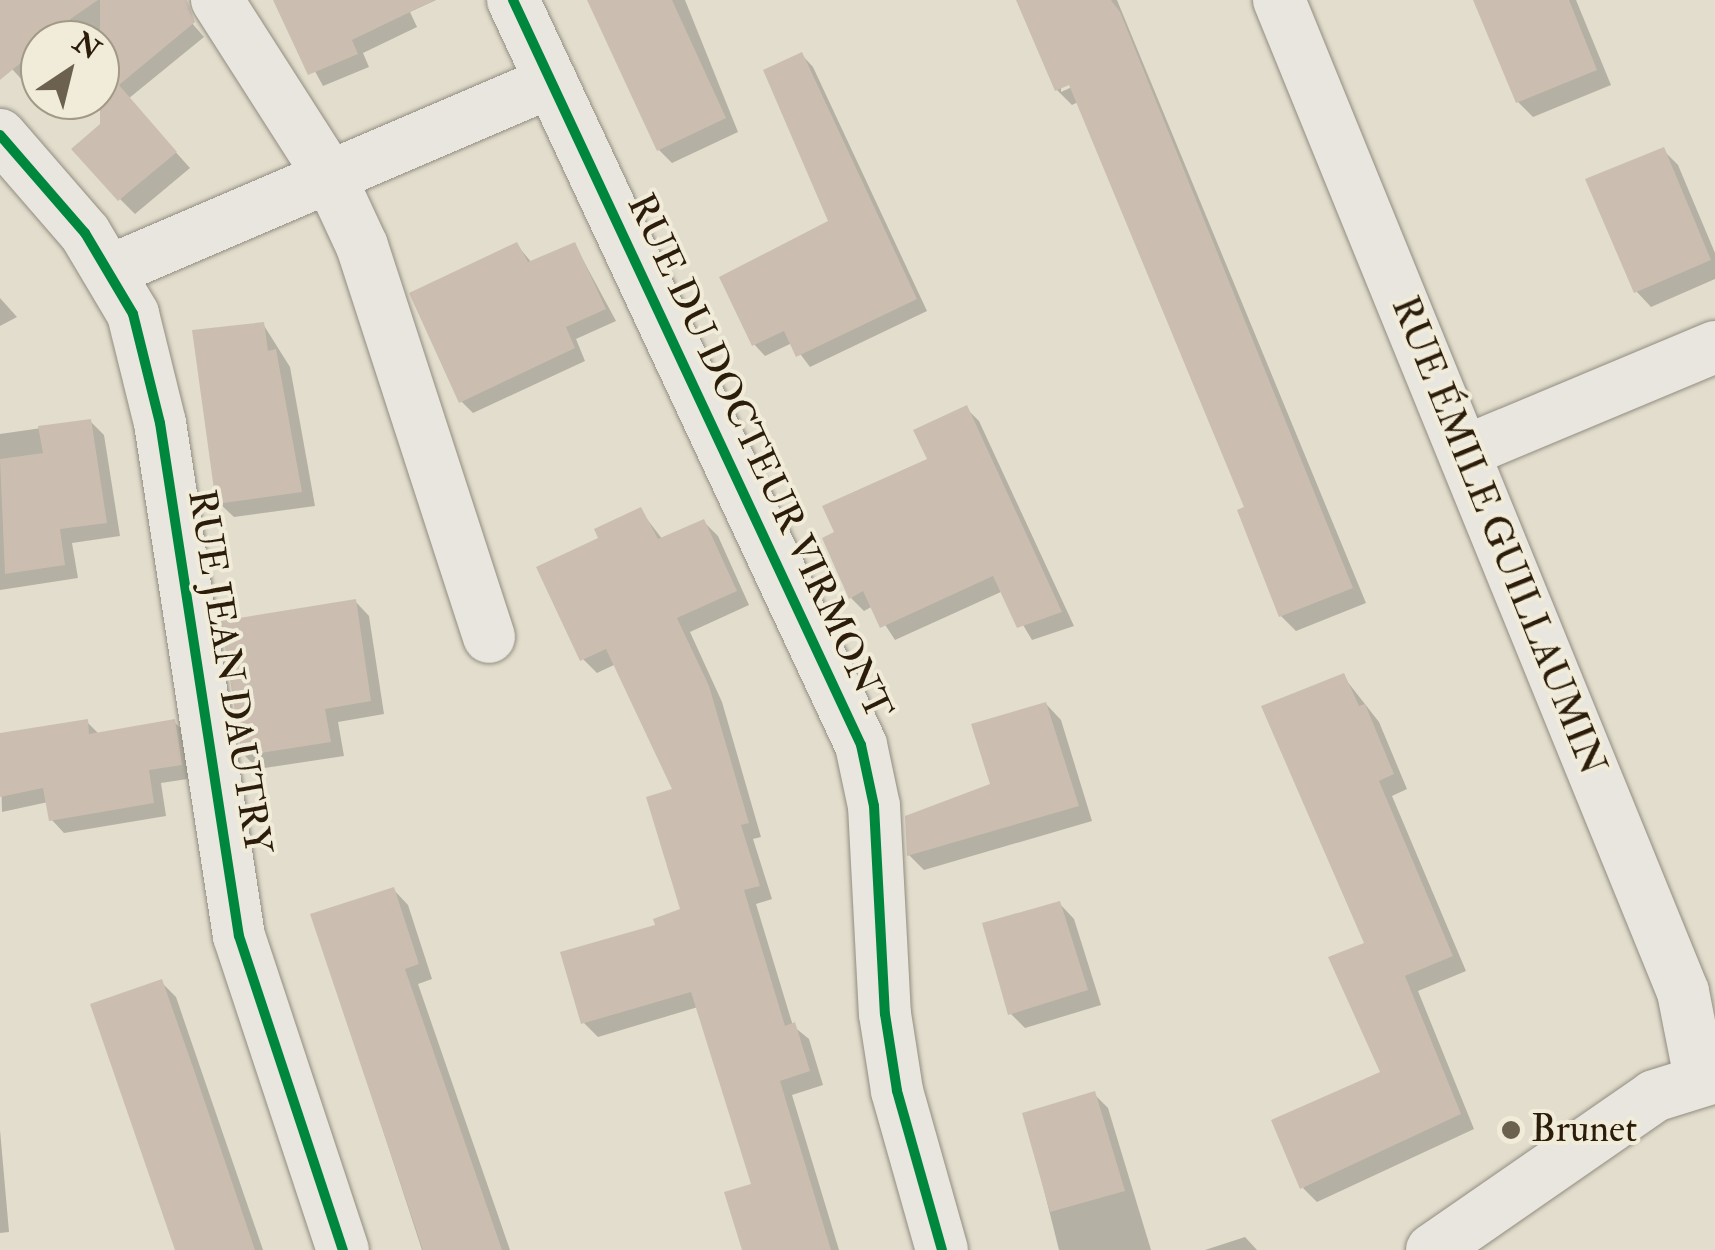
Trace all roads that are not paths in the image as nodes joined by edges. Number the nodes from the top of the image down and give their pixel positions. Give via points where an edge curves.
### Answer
1 (217, 0) edge
2 (513, 0) edge
3 (1279, 0) edge
4 (551, 82) junction
5 (0, 135) edge
6 (330, 177) junction
7 (112, 270) junction
8 (1715, 347) edge
9 (1464, 452) junction
10 (489, 637) dead end
11 (1708, 1077) edge
12 (343, 1250) edge
13 (942, 1250) edge
14 (1432, 1250) edge

1 - 6 street
2 - 4 street, RUE DU DOCTEUR VIRMONT
3 - 9 street, RUE ÉMILE GUILLAUMIN
4 - 6 street
4 - 13 street, RUE DU DOCTEUR VIRMONT via 861,745 874,806 885,1014 896,1091
5 - 7 street, RUE JEAN DAUTRY
6 - 7 street
6 - 10 street via 362,246
7 - 12 street, RUE JEAN DAUTRY via 133,314 160,422 239,936
8 - 9 street
9 - 11 street, RUE ÉMILE GUILLAUMIN via 1683,992
11 - 14 street via 1654,1096

